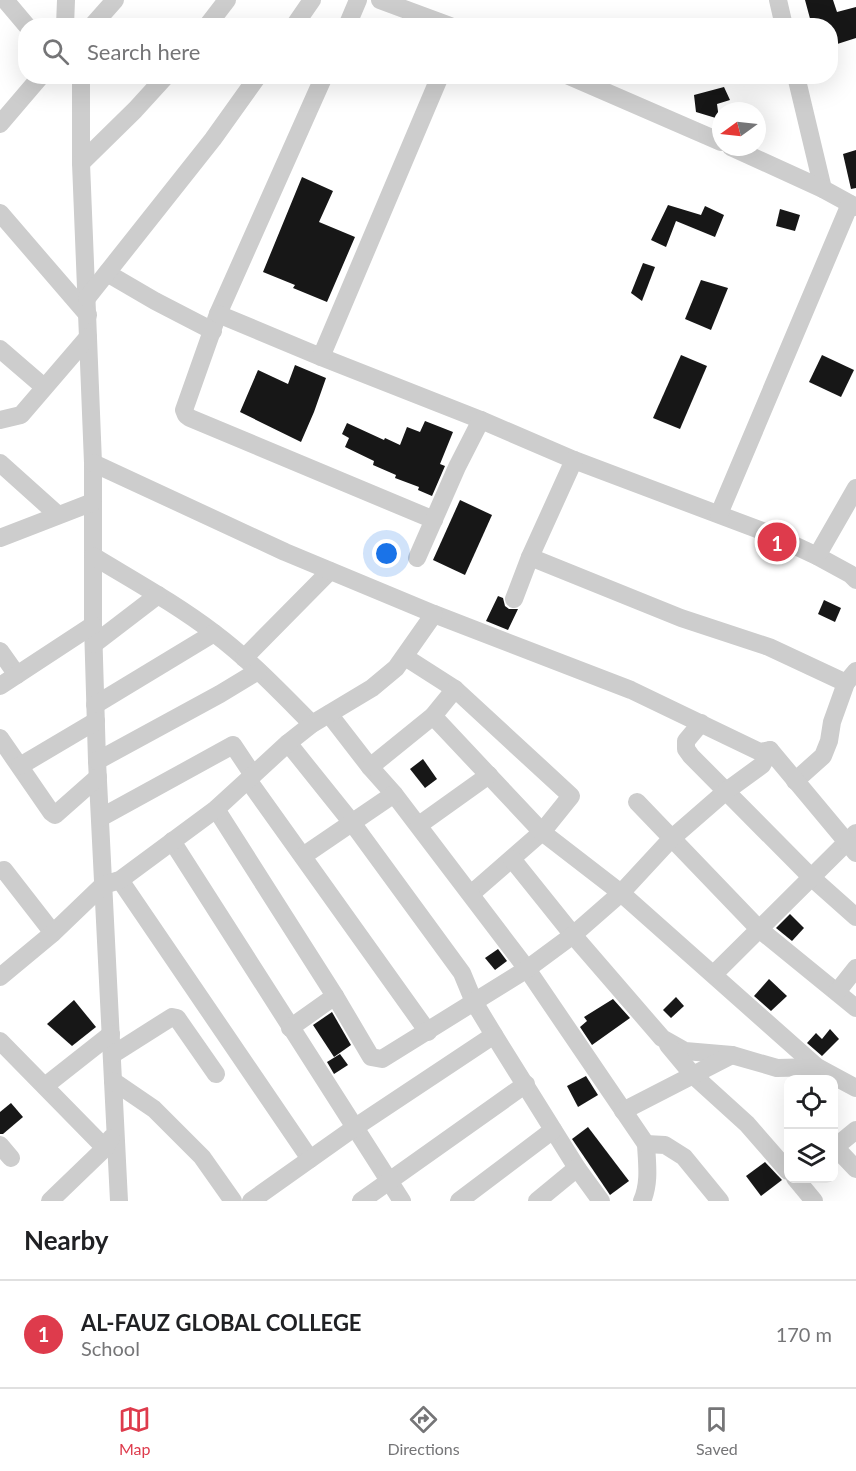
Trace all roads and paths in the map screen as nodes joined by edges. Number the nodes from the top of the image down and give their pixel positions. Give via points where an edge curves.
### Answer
1 (5, 0) edge
2 (66, 0) edge
3 (115, 0) edge
4 (227, 0) edge
5 (312, 0) edge
6 (358, 0) edge
7 (380, 0) edge
8 (778, 0) edge
9 (20, 18) edge
10 (65, 18) edge
11 (99, 18) edge
12 (213, 18) edge
13 (300, 18) edge
14 (350, 18) edge
15 (428, 18) edge
16 (782, 18) edge
17 (34, 84) edge
18 (81, 84) edge
19 (159, 84) edge
20 (252, 84) edge
21 (320, 84) edge
22 (437, 84) edge
23 (587, 84) edge
24 (798, 84) edge
25 (0, 124) edge
26 (712, 138) edge
27 (751, 156) edge
28 (81, 163) junction
29 (823, 189) junction
30 (853, 205) edge
31 (0, 213) edge
32 (107, 273) junction
33 (88, 307) junction
34 (216, 322) junction
35 (88, 337) junction
36 (0, 349) edge
37 (321, 357) junction
38 (44, 387) junction
39 (0, 420) edge
40 (481, 420) junction
41 (574, 460) junction
42 (0, 463) edge
43 (93, 463) junction
44 (856, 488) edge
45 (93, 502) junction
46 (719, 514) junction
47 (58, 515) junction
48 (434, 520) junction
49 (0, 538) edge
50 (93, 556) junction
51 (817, 556) junction
52 (530, 557) junction
53 (417, 558) dead end
54 (330, 571) junction
55 (854, 574) edge
56 (158, 595) junction
57 (514, 599) dead end
58 (434, 614) junction
59 (93, 625) junction
60 (214, 633) junction
61 (94, 644) junction
62 (0, 651) edge
63 (405, 657) junction
64 (244, 658) junction
65 (258, 671) junction
66 (17, 675) junction
67 (848, 682) edge
68 (0, 686) edge
69 (455, 689) junction
70 (856, 706) edge
71 (96, 713) junction
72 (329, 714) junction
73 (433, 716) junction
74 (701, 723) junction
75 (312, 724) junction
76 (0, 738) edge
77 (288, 743) junction
78 (770, 750) junction
79 (20, 766) junction
80 (370, 767) junction
81 (97, 769) junction
82 (489, 775) junction
83 (250, 778) junction
84 (795, 781) junction
85 (725, 792) junction
86 (394, 794) junction
87 (637, 802) dead end
88 (216, 809) junction
89 (100, 818) junction
90 (352, 824) junction
91 (418, 825) junction
92 (542, 832) junction
93 (671, 839) junction
94 (172, 841) junction
95 (853, 843) edge
96 (303, 856) junction
97 (512, 859) junction
98 (1, 868) edge
99 (811, 877) junction
100 (112, 883) junction
101 (621, 893) junction
102 (471, 894) junction
103 (856, 917) edge
104 (759, 929) junction
105 (53, 933) junction
106 (573, 935) junction
107 (856, 968) edge
108 (527, 969) junction
109 (714, 974) junction
110 (0, 977) edge
111 (837, 992) junction
112 (335, 996) junction
113 (474, 1002) junction
114 (856, 1008) edge
115 (290, 1028) junction
116 (428, 1032) junction
117 (111, 1034) junction
118 (494, 1035) junction
119 (662, 1038) junction
120 (0, 1041) edge
121 (112, 1055) junction
122 (732, 1055) junction
123 (817, 1067) junction
124 (216, 1074) dead end
125 (693, 1075) junction
126 (113, 1081) junction
127 (526, 1084) junction
128 (45, 1086) junction
129 (856, 1088) edge
130 (623, 1110) junction
131 (354, 1128) junction
132 (115, 1130) junction
133 (554, 1130) junction
134 (856, 1130) edge
135 (646, 1144) junction
136 (838, 1145) edge
137 (105, 1148) junction
138 (838, 1152) edge
139 (310, 1159) junction
140 (784, 1166) edge
141 (577, 1168) junction
142 (856, 1169) edge
143 (389, 1181) junction
144 (798, 1183) edge
145 (50, 1201) edge
146 (119, 1201) edge
147 (233, 1201) edge
148 (251, 1201) edge
149 (361, 1201) edge
150 (402, 1201) edge
151 (459, 1201) edge
152 (537, 1201) edge
153 (601, 1201) edge
154 (642, 1201) edge
155 (720, 1201) edge
156 (814, 1201) edge

1 - 9 street
2 - 10 street
3 - 11 street
4 - 12 street
5 - 13 street
6 - 14 street
7 - 15 street
8 - 16 street
17 - 25 street
18 - 28 street
19 - 28 street
20 - 32 street
21 - 34 street
22 - 37 street
23 - 26 street
24 - 29 street
27 - 29 street
28 - 33 street
29 - 30 street
30 - 46 street
31 - 33 street
32 - 33 street
32 - 34 street via 147,297
33 - 35 street
34 - 37 street
34 - 48 street via 184,410 186,415
35 - 38 street
35 - 43 street
36 - 38 street
37 - 40 street
38 - 39 street via 21,415
40 - 41 street
40 - 48 street
41 - 46 street
41 - 52 street
42 - 47 street
43 - 45 street
43 - 54 street
44 - 51 street
45 - 47 street
45 - 50 street
46 - 51 street
47 - 49 street
48 - 53 street
50 - 56 street
50 - 59 street
51 - 55 street
52 - 57 street
52 - 67 street via 681,618 769,647
54 - 58 street
54 - 64 street
56 - 60 street
56 - 61 street
58 - 63 street
58 - 74 street via 631,690
59 - 61 street
59 - 66 street
60 - 64 street
60 - 71 street
61 - 71 street
62 - 66 street
63 - 69 street
63 - 72 street via 372,688
64 - 65 street
65 - 75 street
65 - 81 street
66 - 68 street
67 - 70 street
67 - 84 street via 823,756
69 - 73 street
69 - 92 street via 571,796
71 - 79 street
71 - 81 street
72 - 75 street
72 - 80 street
73 - 80 street
73 - 82 street
74 - 78 street via 760,752
74 - 85 street via 686,741 686,749
75 - 77 street
76 - 79 street
77 - 83 street
77 - 90 street
78 - 84 street
78 - 85 street via 762,765
79 - 81 street via 55,815
80 - 86 street
81 - 89 street
82 - 91 street
82 - 92 street
83 - 88 street
83 - 89 street via 233,745
83 - 96 street
84 - 95 street
85 - 93 street
85 - 99 street
86 - 90 street
86 - 91 street
87 - 93 street
88 - 94 street
88 - 112 street
89 - 100 street
90 - 96 street
90 - 113 street via 462,973
91 - 102 street
92 - 97 street
92 - 101 street
93 - 101 street
93 - 104 street
94 - 100 street
94 - 115 street
95 - 99 street
96 - 116 street
97 - 102 street
97 - 106 street
98 - 105 street
99 - 103 street
99 - 104 street
100 - 105 street
100 - 117 street
100 - 139 street
101 - 106 street
101 - 109 street
102 - 108 street
104 - 109 street
104 - 111 street
105 - 110 street
106 - 108 street
106 - 119 street
107 - 111 street
108 - 113 street
108 - 130 street
109 - 123 street
111 - 114 street
112 - 115 street
112 - 116 street via 371,1057 382,1059
113 - 116 street
113 - 118 street
115 - 131 street
117 - 121 street
117 - 128 street
118 - 127 street
118 - 131 street
119 - 122 street via 685,1051
119 - 125 street
120 - 128 street
121 - 124 street via 172,1017 177,1018
121 - 126 street
122 - 123 street via 777,1068
122 - 125 street
123 - 129 street
125 - 130 street
125 - 140 street via 747,1124
126 - 132 street
126 - 147 street via 154,1109 202,1156
127 - 133 street
127 - 143 street
128 - 137 street
130 - 135 street
131 - 139 street
131 - 143 street
132 - 137 street
132 - 146 street
133 - 141 street
133 - 151 street
134 - 136 street
135 - 154 street via 648,1176
135 - 155 street via 665,1145 684,1157
137 - 145 street
138 - 142 street
139 - 148 street
141 - 152 street
141 - 153 street
143 - 149 street
143 - 150 street
144 - 156 street

